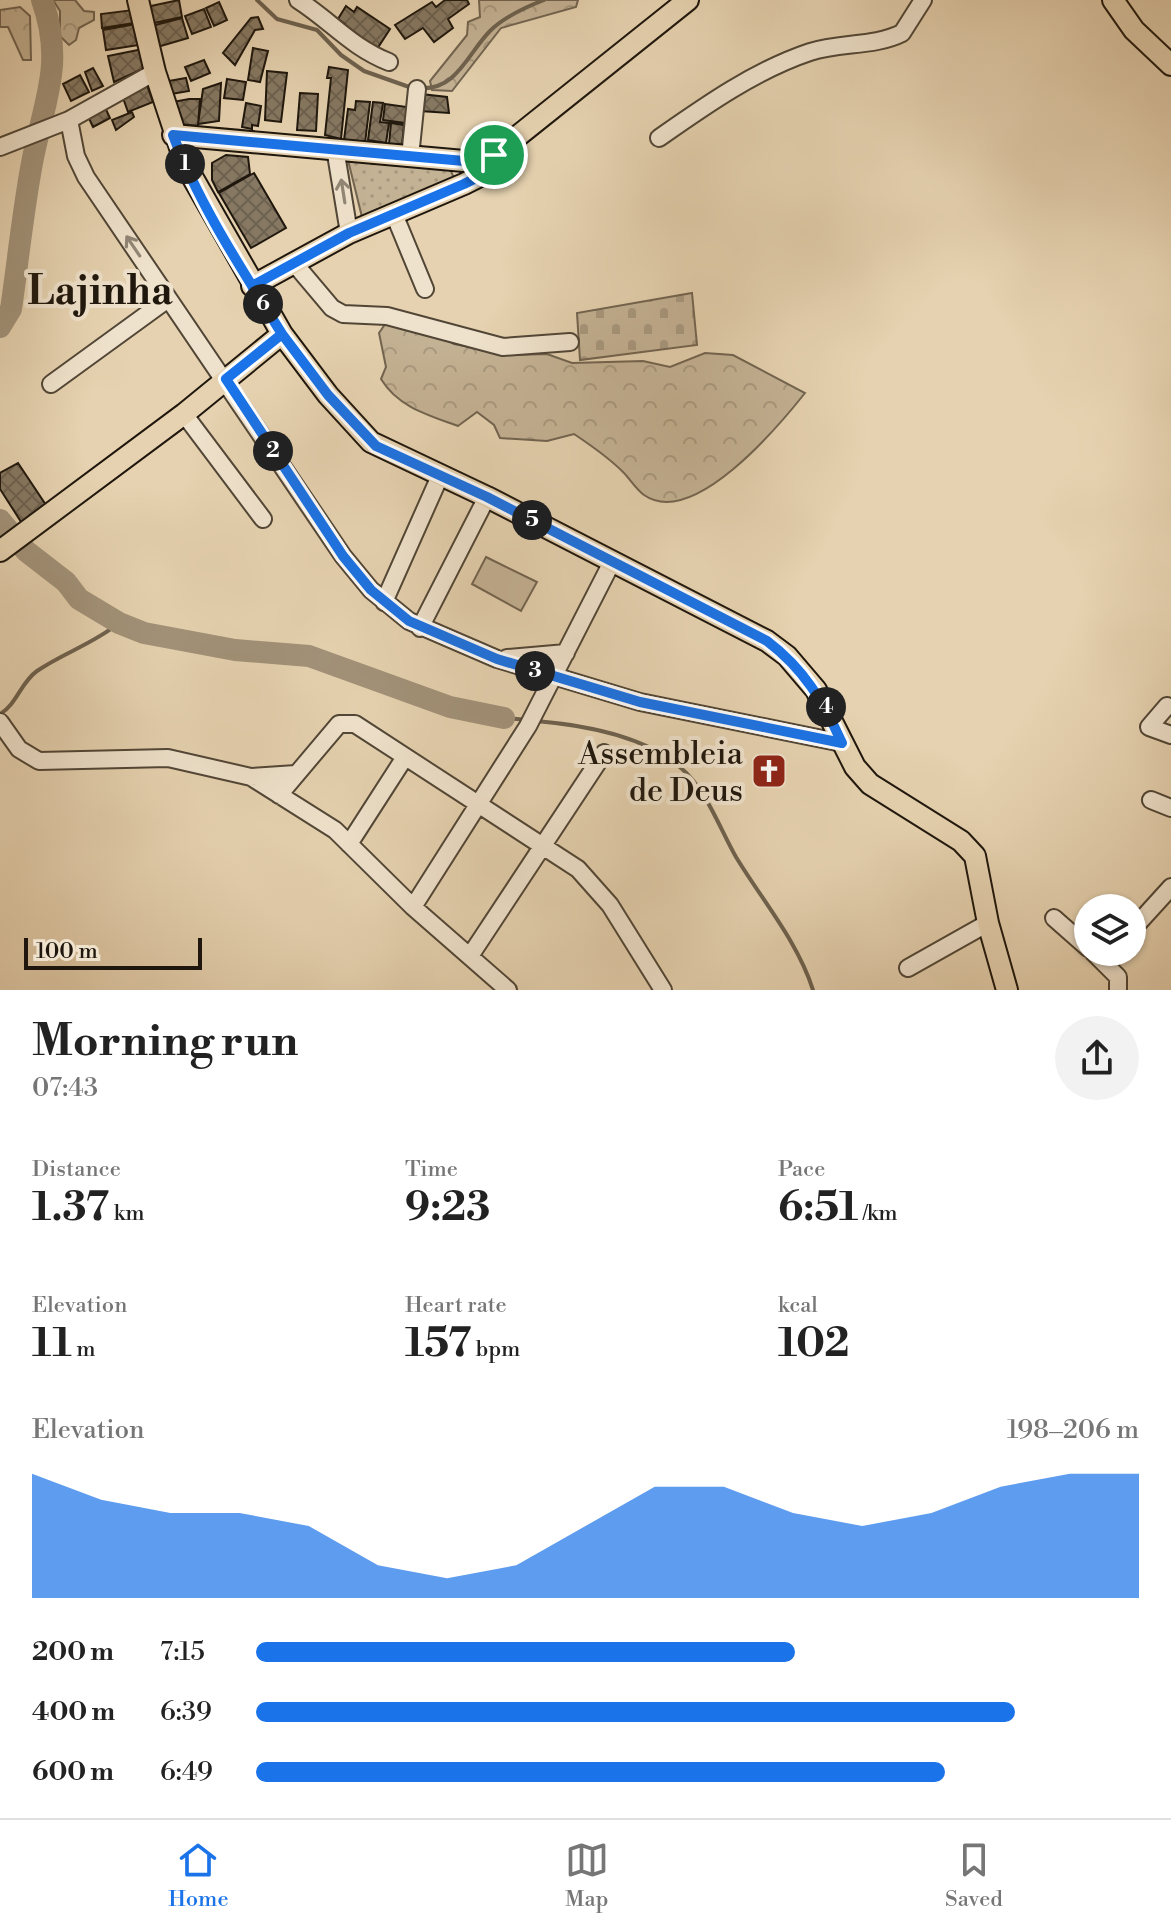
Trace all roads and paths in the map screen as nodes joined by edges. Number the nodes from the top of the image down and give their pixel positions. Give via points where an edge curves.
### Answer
1 (138, 0) edge
2 (298, 0) edge
3 (688, 0) edge
4 (923, 0) edge
5 (1113, 0) edge
6 (389, 62) dead end
7 (1171, 65) edge
8 (155, 72) junction
9 (417, 89) dead end
10 (65, 122) junction
11 (173, 135) junction
12 (659, 138) dead end
13 (0, 147) edge
14 (335, 148) junction
15 (494, 155) junction
16 (410, 157) junction
17 (464, 161) junction
18 (476, 178) junction
19 (394, 214) junction
20 (349, 233) junction
21 (294, 263) junction
22 (252, 286) junction
23 (425, 289) dead end
24 (168, 299) junction
25 (282, 334) junction
26 (570, 342) dead end
27 (226, 379) junction
28 (51, 384) dead end
29 (184, 414) junction
30 (440, 476) junction
31 (487, 497) junction
32 (263, 519) dead end
33 (1, 551) edge
34 (612, 562) junction
35 (384, 602) junction
36 (420, 628) junction
37 (566, 653) junction
38 (497, 659) junction
39 (553, 676) junction
40 (1167, 706) dead end
41 (0, 722) edge
42 (1171, 735) edge
43 (842, 743) junction
44 (604, 753) dead end
45 (405, 757) junction
46 (296, 774) junction
47 (251, 777) junction
48 (279, 795) junction
49 (1151, 800) dead end
50 (480, 806) junction
51 (1171, 808) edge
52 (349, 844) junction
53 (544, 846) junction
54 (1171, 887) edge
55 (413, 907) junction
56 (1146, 915) edge
57 (1054, 918) dead end
58 (988, 923) junction
59 (1074, 936) edge
60 (470, 956) junction
61 (1110, 966) edge
62 (908, 968) dead end
63 (508, 990) edge
64 (663, 990) edge
65 (1007, 990) edge
66 (1118, 990) edge

1 - 8 main road
2 - 6 street via 354,46
3 - 15 main road
4 - 12 street via 902,33 790,60 709,103
5 - 7 main road via 1134,30
8 - 10 street
8 - 11 main road
9 - 16 street
10 - 13 street
24 -> 10 street via 86,177
11 - 14 main road
11 - 22 main road
14 - 16 main road
20 -> 14 street
15 - 17 main road
15 - 18 main road
16 - 17 main road
17 - 18 main road
18 - 19 main road
19 - 20 main road
19 - 23 street
20 - 21 main road
21 - 22 main road
21 - 26 street via 343,314 387,316 503,347
22 - 25 main road
24 - 27 street
24 - 28 street
25 - 27 main road
25 - 30 main road via 371,442
27 - 29 main road
27 - 35 street via 343,556
29 - 32 street
29 - 33 main road
30 - 31 main road
30 - 35 street
31 - 34 main road
31 - 36 street
34 - 37 street
34 - 43 main road via 787,656 816,690
35 - 36 street
36 - 38 street
37 - 38 street
37 - 39 street
38 - 39 street
39 - 43 street via 640,702
39 - 50 street
40 - 42 street via 1149,727
41 - 47 street via 19,749 39,761 168,758
43 - 58 main road via 870,784 969,847 979,866
44 - 53 street
45 - 46 street via 344,722
45 - 50 street
45 - 52 street
46 - 47 street
46 - 48 street
47 - 48 street
48 - 52 street
49 - 51 street
50 - 53 street
50 - 55 street
52 - 55 street
53 - 60 street
53 - 64 street via 594,885
54 - 56 street
55 - 60 street
57 - 59 street
58 - 62 street
58 - 65 main road
60 - 63 street
61 - 66 street

